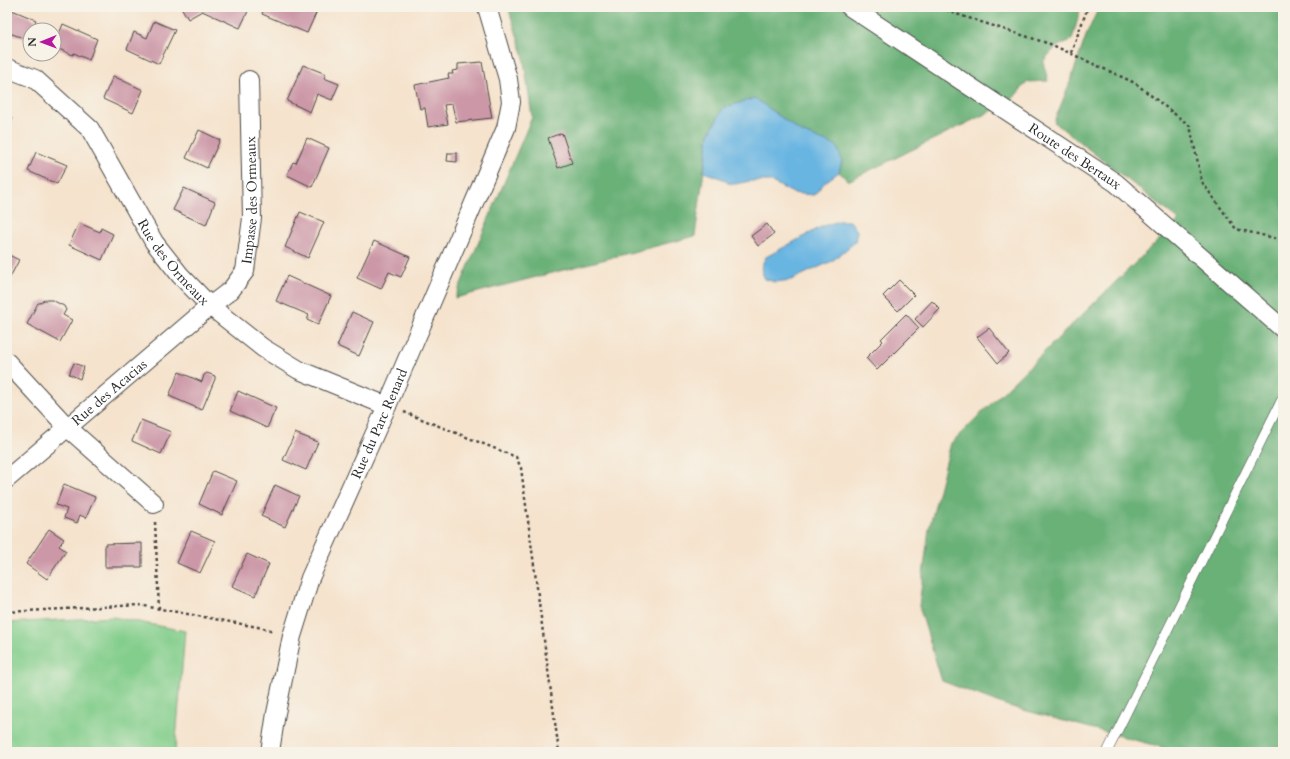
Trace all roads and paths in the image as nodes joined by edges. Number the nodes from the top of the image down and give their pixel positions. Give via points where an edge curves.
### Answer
1 (488, 7) edge
2 (850, 7) edge
3 (941, 7) edge
4 (1088, 7) edge
5 (1071, 54) junction
6 (7, 68) edge
7 (249, 80) dead end
8 (1283, 240) edge
9 (210, 306) junction
10 (1283, 329) edge
11 (7, 362) edge
12 (1283, 397) edge
13 (388, 406) junction
14 (68, 428) junction
15 (7, 479) edge
16 (154, 504) joint
17 (159, 609) junction
18 (7, 612) edge
19 (292, 636) junction
20 (270, 752) edge
21 (559, 752) edge
22 (1107, 752) edge

1 - 13 street, Rue du Parc Renard via 508,79 511,102 506,128
2 - 10 street, Route des Bertaux via 1116,183
3 - 5 path via 1050,44
4 - 5 path
5 - 8 path via 1135,83 1190,126 1202,182 1236,229
6 - 9 street, Rue des Ormeaux via 35,79 90,129 154,242 180,275
7 - 9 street, Impasse des Ormeaux via 252,218 245,271 231,290
9 - 13 street, Rue des Ormeaux via 264,348 298,370
9 - 14 street, Rue des Acacias
11 - 14 street
12 - 22 lane
13 - 19 street, Rue du Parc Renard via 310,578
13 - 21 path via 516,457 521,468
14 - 15 street, Rue des Acacias
14 - 16 street
16 - 17 path
17 - 18 path via 138,605
17 - 19 path via 263,628
19 - 20 street, Rue du Parc Renard

